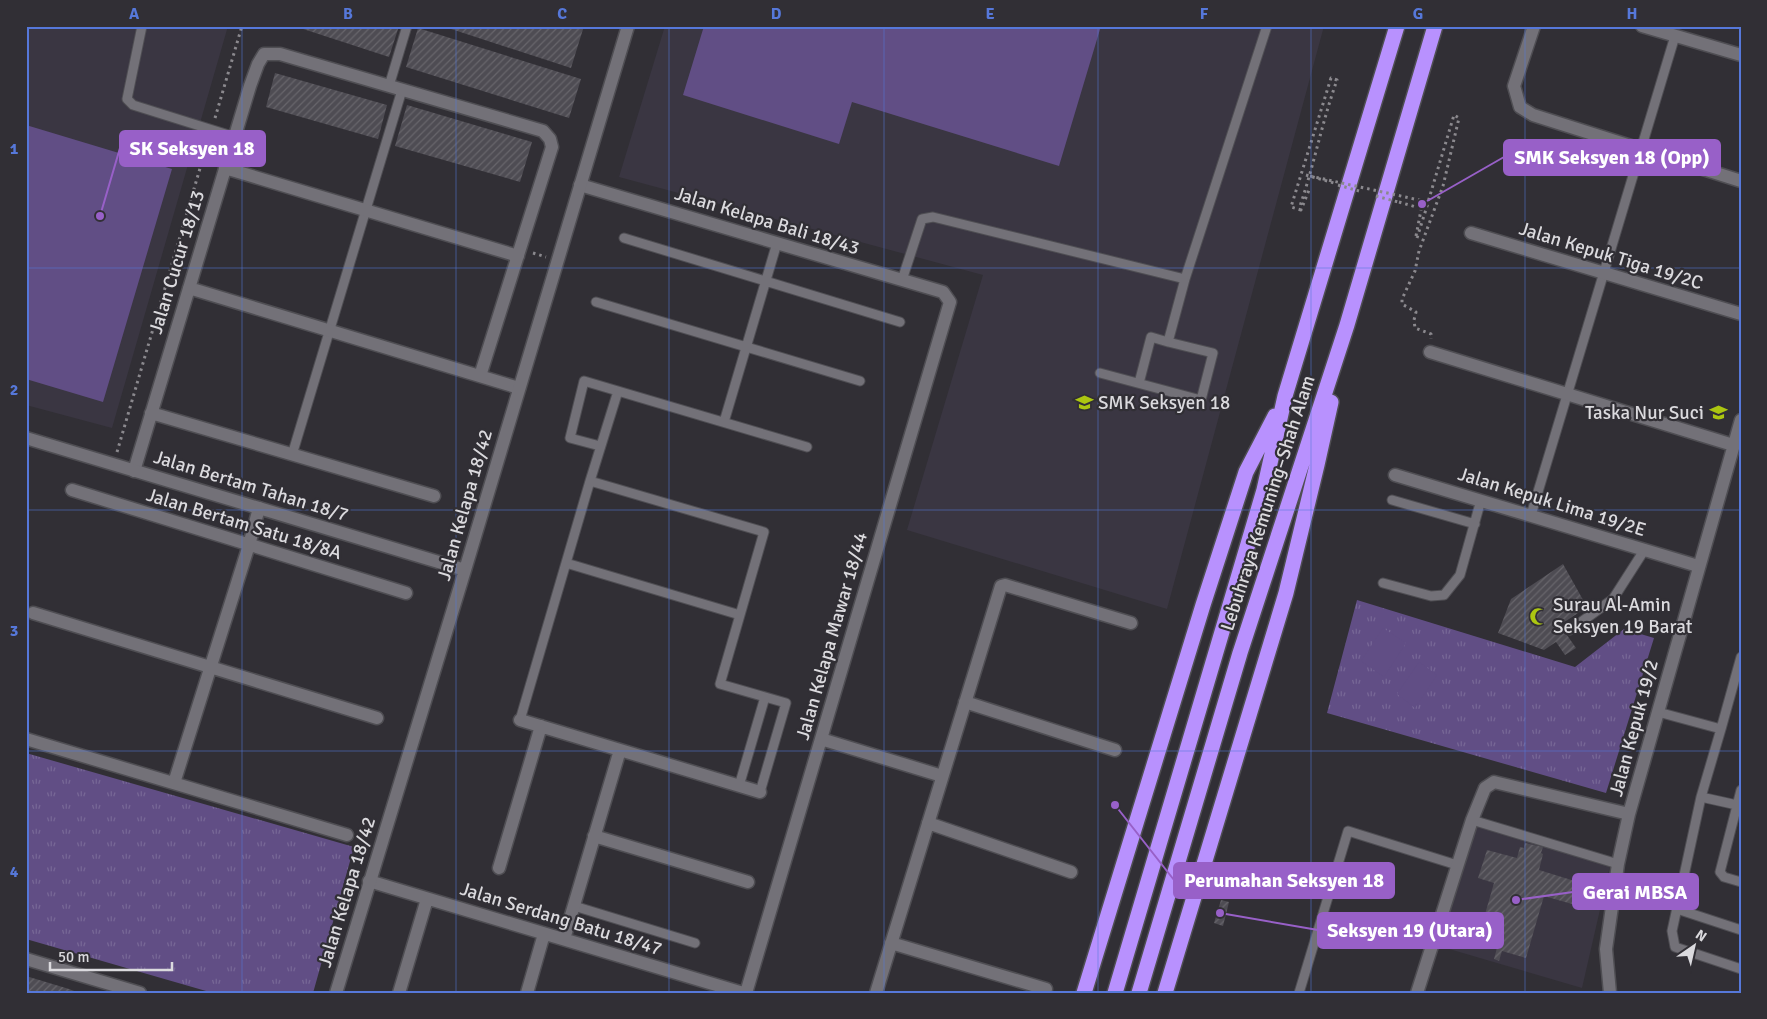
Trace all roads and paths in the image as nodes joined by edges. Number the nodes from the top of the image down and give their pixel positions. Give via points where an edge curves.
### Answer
1 (142, 26) edge
2 (242, 26) edge
3 (407, 26) edge
4 (628, 26) edge
5 (1267, 26) edge
6 (1397, 26) edge
7 (1435, 26) edge
8 (1441, 26) edge
9 (1534, 26) edge
10 (1642, 26) edge
11 (1675, 36) junction
12 (1428, 53) junction
13 (1741, 55) edge
14 (395, 88) junction
15 (211, 130) junction
16 (235, 137) junction
17 (1640, 150) junction
18 (226, 168) junction
19 (1308, 175) junction
20 (1741, 182) edge
21 (580, 185) junction
22 (1309, 190) dead end
23 (1359, 191) dead end
24 (1376, 196) dead end
25 (1428, 202) junction
26 (366, 210) junction
27 (1301, 210) junction
28 (1421, 210) dead end
29 (1471, 233) dead end
30 (624, 238) dead end
31 (777, 243) junction
32 (519, 253) junction
33 (558, 260) junction
34 (1604, 272) junction
35 (1185, 279) junction
36 (902, 280) junction
37 (765, 281) junction
38 (189, 288) junction
39 (943, 292) joint
40 (596, 302) dead end
41 (1741, 314) edge
42 (900, 322) dead end
43 (1347, 325) junction
44 (330, 331) junction
45 (1168, 342) junction
46 (746, 347) junction
47 (1430, 352) joint
48 (1100, 373) dead end
49 (480, 376) junction
50 (860, 381) dead end
51 (1139, 383) junction
52 (519, 388) junction
53 (618, 391) junction
54 (1567, 394) junction
55 (1286, 396) junction
56 (151, 413) junction
57 (724, 422) junction
58 (1740, 427) edge
59 (26, 438) edge
60 (1733, 445) junction
61 (600, 446) junction
62 (807, 446) dead end
63 (292, 455) junction
64 (114, 464) junction
65 (134, 470) junction
66 (1395, 474) dead end
67 (590, 481) junction
68 (72, 490) dead end
69 (434, 496) dead end
70 (1392, 500) dead end
71 (1481, 500) junction
72 (259, 508) junction
73 (1530, 515) junction
74 (1474, 524) junction
75 (249, 545) junction
76 (1644, 549) junction
77 (566, 563) junction
78 (1698, 566) junction
79 (466, 570) junction
80 (1383, 583) dead end
81 (406, 593) dead end
82 (33, 612) dead end
83 (740, 615) junction
84 (1131, 623) dead end
85 (1570, 630) dead end
86 (1741, 657) edge
87 (211, 667) junction
88 (765, 697) junction
89 (965, 702) junction
90 (1658, 712) junction
91 (376, 718) dead end
92 (520, 720) joint
93 (541, 726) junction
94 (1721, 729) junction
95 (26, 739) edge
96 (821, 739) junction
97 (620, 750) junction
98 (1115, 750) dead end
99 (942, 776) junction
100 (174, 783) junction
101 (739, 786) junction
102 (1741, 790) edge
103 (760, 792) joint
104 (1701, 797) junction
105 (1737, 805) junction
106 (1630, 814) junction
107 (1472, 820) junction
108 (928, 822) junction
109 (347, 834) dead end
110 (594, 836) junction
111 (1618, 864) junction
112 (1457, 865) junction
113 (499, 868) dead end
114 (1071, 872) dead end
115 (369, 881) junction
116 (748, 882) dead end
117 (1741, 882) edge
118 (427, 899) junction
119 (574, 906) junction
120 (1676, 910) junction
121 (1741, 930) edge
122 (544, 934) junction
123 (564, 940) junction
124 (695, 943) dead end
125 (891, 943) junction
126 (26, 958) edge
127 (1741, 969) edge
128 (115, 989) edge
129 (714, 989) edge
130 (1046, 989) dead end
131 (140, 993) edge
132 (336, 993) edge
133 (399, 993) edge
134 (527, 993) edge
135 (744, 993) edge
136 (876, 993) edge
137 (1084, 993) edge
138 (1115, 993) edge
139 (1139, 993) edge
140 (1165, 993) edge
141 (1299, 993) edge
142 (1417, 993) edge
143 (1610, 993) edge

1 - 15 lane via 127,99 133,105
2 - 15 path
3 - 14 lane
4 - 21 street, Jalan Kelapa 18/42
5 - 35 lane
6 - 55 highway, Lebuhraya Kemuning–Shah Alam
7 - 12 highway, Lebuhraya Kemuning–Shah Alam
8 - 12 highway
9 - 17 street via 1514,86 1520,107 1533,115
10 - 11 street
11 - 13 street
11 - 17 lane
12 - 43 highway, Lebuhraya Kemuning–Shah Alam
14 - 16 street, Jalan Cucur 18/13 via 280,54 264,54
14 - 26 lane
14 - 32 street via 543,131 550,139 552,147
15 - 16 lane
15 - 64 path
16 - 18 street, Jalan Cucur 18/13
17 - 20 street
17 - 34 lane
18 - 26 street
18 - 38 street, Jalan Cucur 18/13
19 - 23 path, bridge
19 - 25 path, bridge
19 - 27 path
19 - 27 path via 1337,80 1331,78 1291,207
21 - 31 street, Jalan Kelapa Bali 18/43
21 - 33 street, Jalan Kelapa 18/42
22 - 27 path
24 - 25 path, bridge via 1416,207
25 - 28 path via 1417,238
25 - 47 path via 1454,115 1459,118 1443,186 1402,299 1402,304 1416,312 1415,328 1432,334
26 - 32 street
26 - 44 lane
29 - 34 street, Jalan Kepuk Tiga 19/2C
30 - 37 lane
31 - 36 street, Jalan Kelapa Bali 18/43
31 - 37 lane
32 - 33 path
32 - 49 street
33 - 52 street, Jalan Kelapa 18/42
34 - 41 street, Jalan Kepuk Tiga 19/2C
34 - 54 lane
35 - 36 lane via 933,217 922,219
35 - 45 lane
36 - 39 street, Jalan Kelapa Bali 18/43
37 - 42 lane
37 - 46 lane
38 - 44 street
38 - 56 street, Jalan Cucur 18/13
39 - 96 street, Jalan Kelapa Mawar 18/44 via 950,302
40 - 46 lane
43 - 139 highway, Lebuhraya Kemuning–Shah Alam via 1240,653
43 - 140 highway via 1286,593
44 - 49 street
44 - 63 lane
45 - 51 lane via 1151,337
45 - 51 lane via 1213,354 1201,400
46 - 50 lane
46 - 57 lane
47 - 54 street
48 - 51 lane
49 - 52 street
52 - 79 street, Jalan Kelapa 18/42
53 - 57 lane
53 - 61 lane
53 - 61 lane via 584,381 570,438
54 - 60 street
54 - 73 lane
55 - 137 highway via 1246,472
55 - 138 highway, Lebuhraya Kemuning–Shah Alam via 1264,490
56 - 63 street
56 - 65 street, Jalan Cucur 18/13
57 - 62 lane
58 - 60 street, Jalan Kepuk 19/2
59 - 64 street, Jalan Bertam Tahan 18/7
60 - 78 street, Jalan Kepuk 19/2
61 - 67 lane
63 - 69 street
64 - 65 street, Jalan Bertam Tahan 18/7
65 - 72 street, Jalan Bertam Tahan 18/7
66 - 71 street, Jalan Kepuk Lima 19/2E
67 - 77 lane
67 - 83 lane via 764,532
68 - 75 street, Jalan Bertam Satu 18/8A
70 - 74 lane
71 - 73 street, Jalan Kepuk Lima 19/2E
71 - 74 lane
72 - 75 street
72 - 79 street, Jalan Bertam Tahan 18/7
73 - 76 street, Jalan Kepuk Lima 19/2E
74 - 80 lane via 1460,575 1444,595 1431,596
75 - 81 street, Jalan Bertam Satu 18/8A
75 - 87 street
76 - 78 street, Jalan Kepuk Lima 19/2E
76 - 85 lane via 1613,599
77 - 83 lane
77 - 92 lane
78 - 90 street, Jalan Kepuk 19/2
79 - 115 street, Jalan Kelapa 18/42
82 - 87 street
83 - 88 lane via 720,684
84 - 89 street via 1001,586
86 - 94 lane
87 - 91 street
87 - 100 street
88 - 101 lane
88 - 103 lane via 786,703
89 - 98 street
89 - 99 street
90 - 94 lane
90 - 106 street, Jalan Kepuk 19/2
92 - 93 street
93 - 97 street
93 - 113 street
94 - 104 lane
95 - 100 street
96 - 99 street
96 - 135 street, Jalan Kelapa Mawar 18/44
97 - 101 street
97 - 110 street
99 - 108 street
100 - 109 street
101 - 103 street
102 - 105 lane
104 - 105 lane
104 - 120 lane
105 - 117 lane via 1720,872 1724,877
106 - 107 street via 1494,782 1485,788
106 - 111 street, Jalan Kepuk 19/2
107 - 111 lane
107 - 112 street
108 - 114 street
108 - 125 street
110 - 116 street
110 - 119 street
111 - 143 street, Jalan Kepuk 19/2 via 1606,949
112 - 141 lane via 1348,831
112 - 142 street
115 - 118 street, Jalan Serdang Batu 18/47
115 - 132 street, Jalan Kelapa 18/42
118 - 122 street, Jalan Serdang Batu 18/47
118 - 133 street
119 - 123 street
119 - 124 lane
120 - 121 lane
120 - 127 lane via 1672,931 1675,947
122 - 123 street, Jalan Serdang Batu 18/47
122 - 134 street
123 - 129 street, Jalan Serdang Batu 18/47
125 - 130 street
125 - 136 street
126 - 128 street
128 - 131 street
129 - 135 street, Jalan Serdang Batu 18/47

